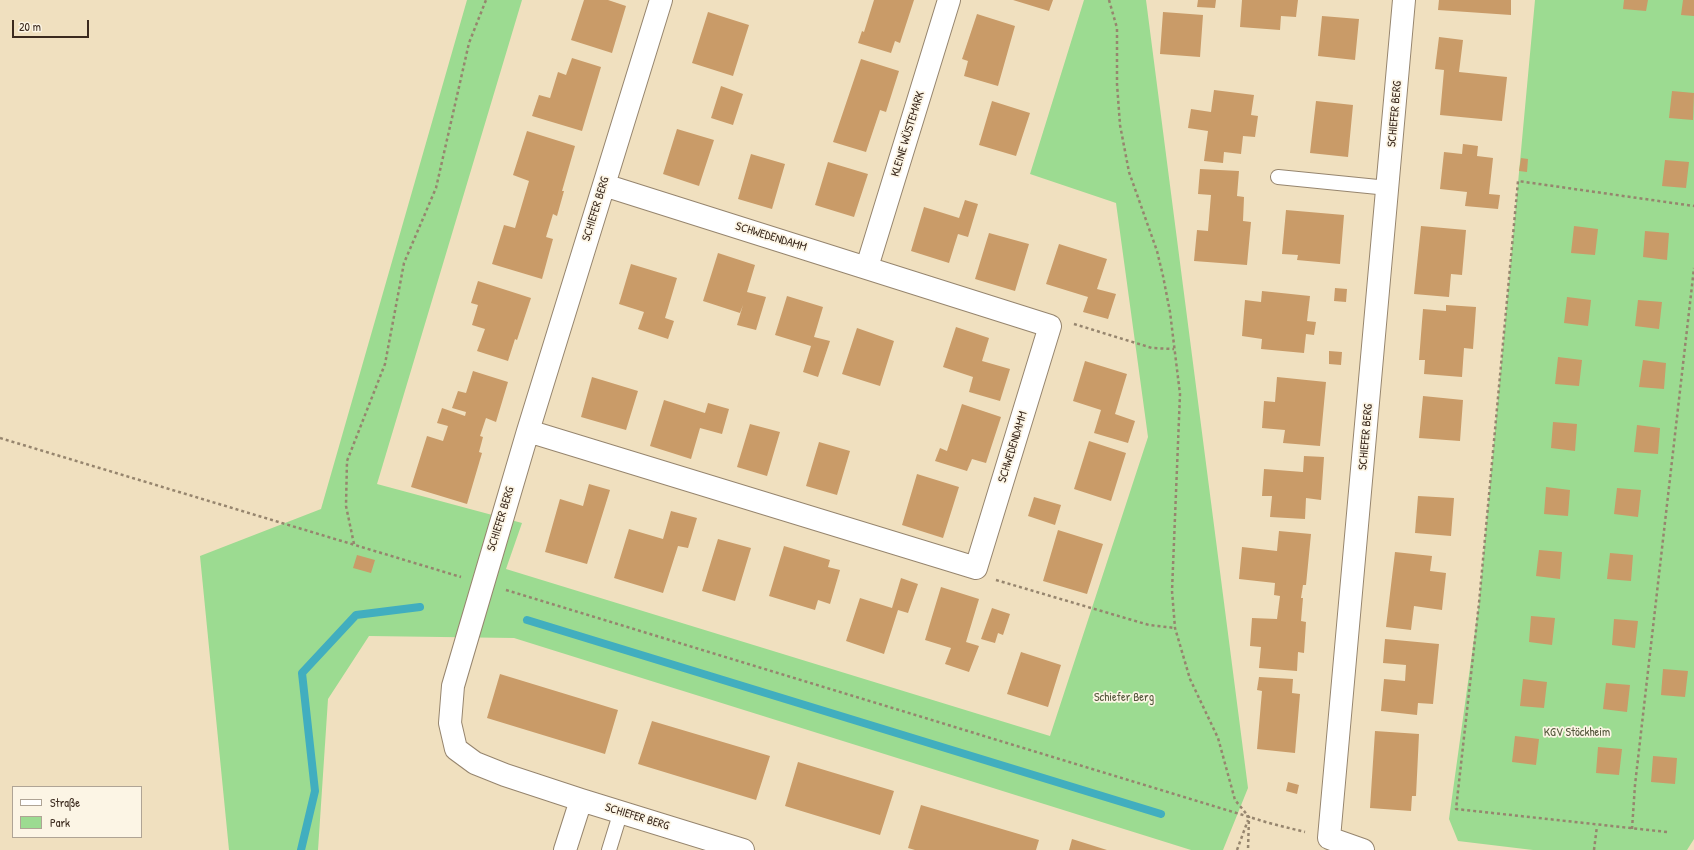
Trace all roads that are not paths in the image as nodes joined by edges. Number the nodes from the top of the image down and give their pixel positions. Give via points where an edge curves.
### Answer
1 (661, 0) edge
2 (949, 0) edge
3 (1404, 0) edge
4 (1278, 177) dead end
5 (604, 185) junction
6 (1388, 188) junction
7 (867, 268) junction
8 (528, 431) junction
9 (581, 800) junction
10 (621, 811) junction
11 (565, 850) edge
12 (609, 850) edge
13 (743, 850) edge
14 (1363, 850) edge

1 - 5 street, SCHIEFER BERG
2 - 7 street, KLEINE WÜSTEMARK
3 - 6 street, SCHIEFER BERG
4 - 6 lane
5 - 7 street, SCHWEDENDAMM
5 - 8 street, SCHIEFER BERG
6 - 14 street, SCHIEFER BERG via 1329,838
7 - 8 street, SCHWEDENDAMM via 1050,326 976,568
8 - 9 street, SCHIEFER BERG via 453,686 450,723 456,749 475,763
9 - 10 street, SCHIEFER BERG
9 - 11 street
10 - 12 lane
10 - 13 street, SCHIEFER BERG

